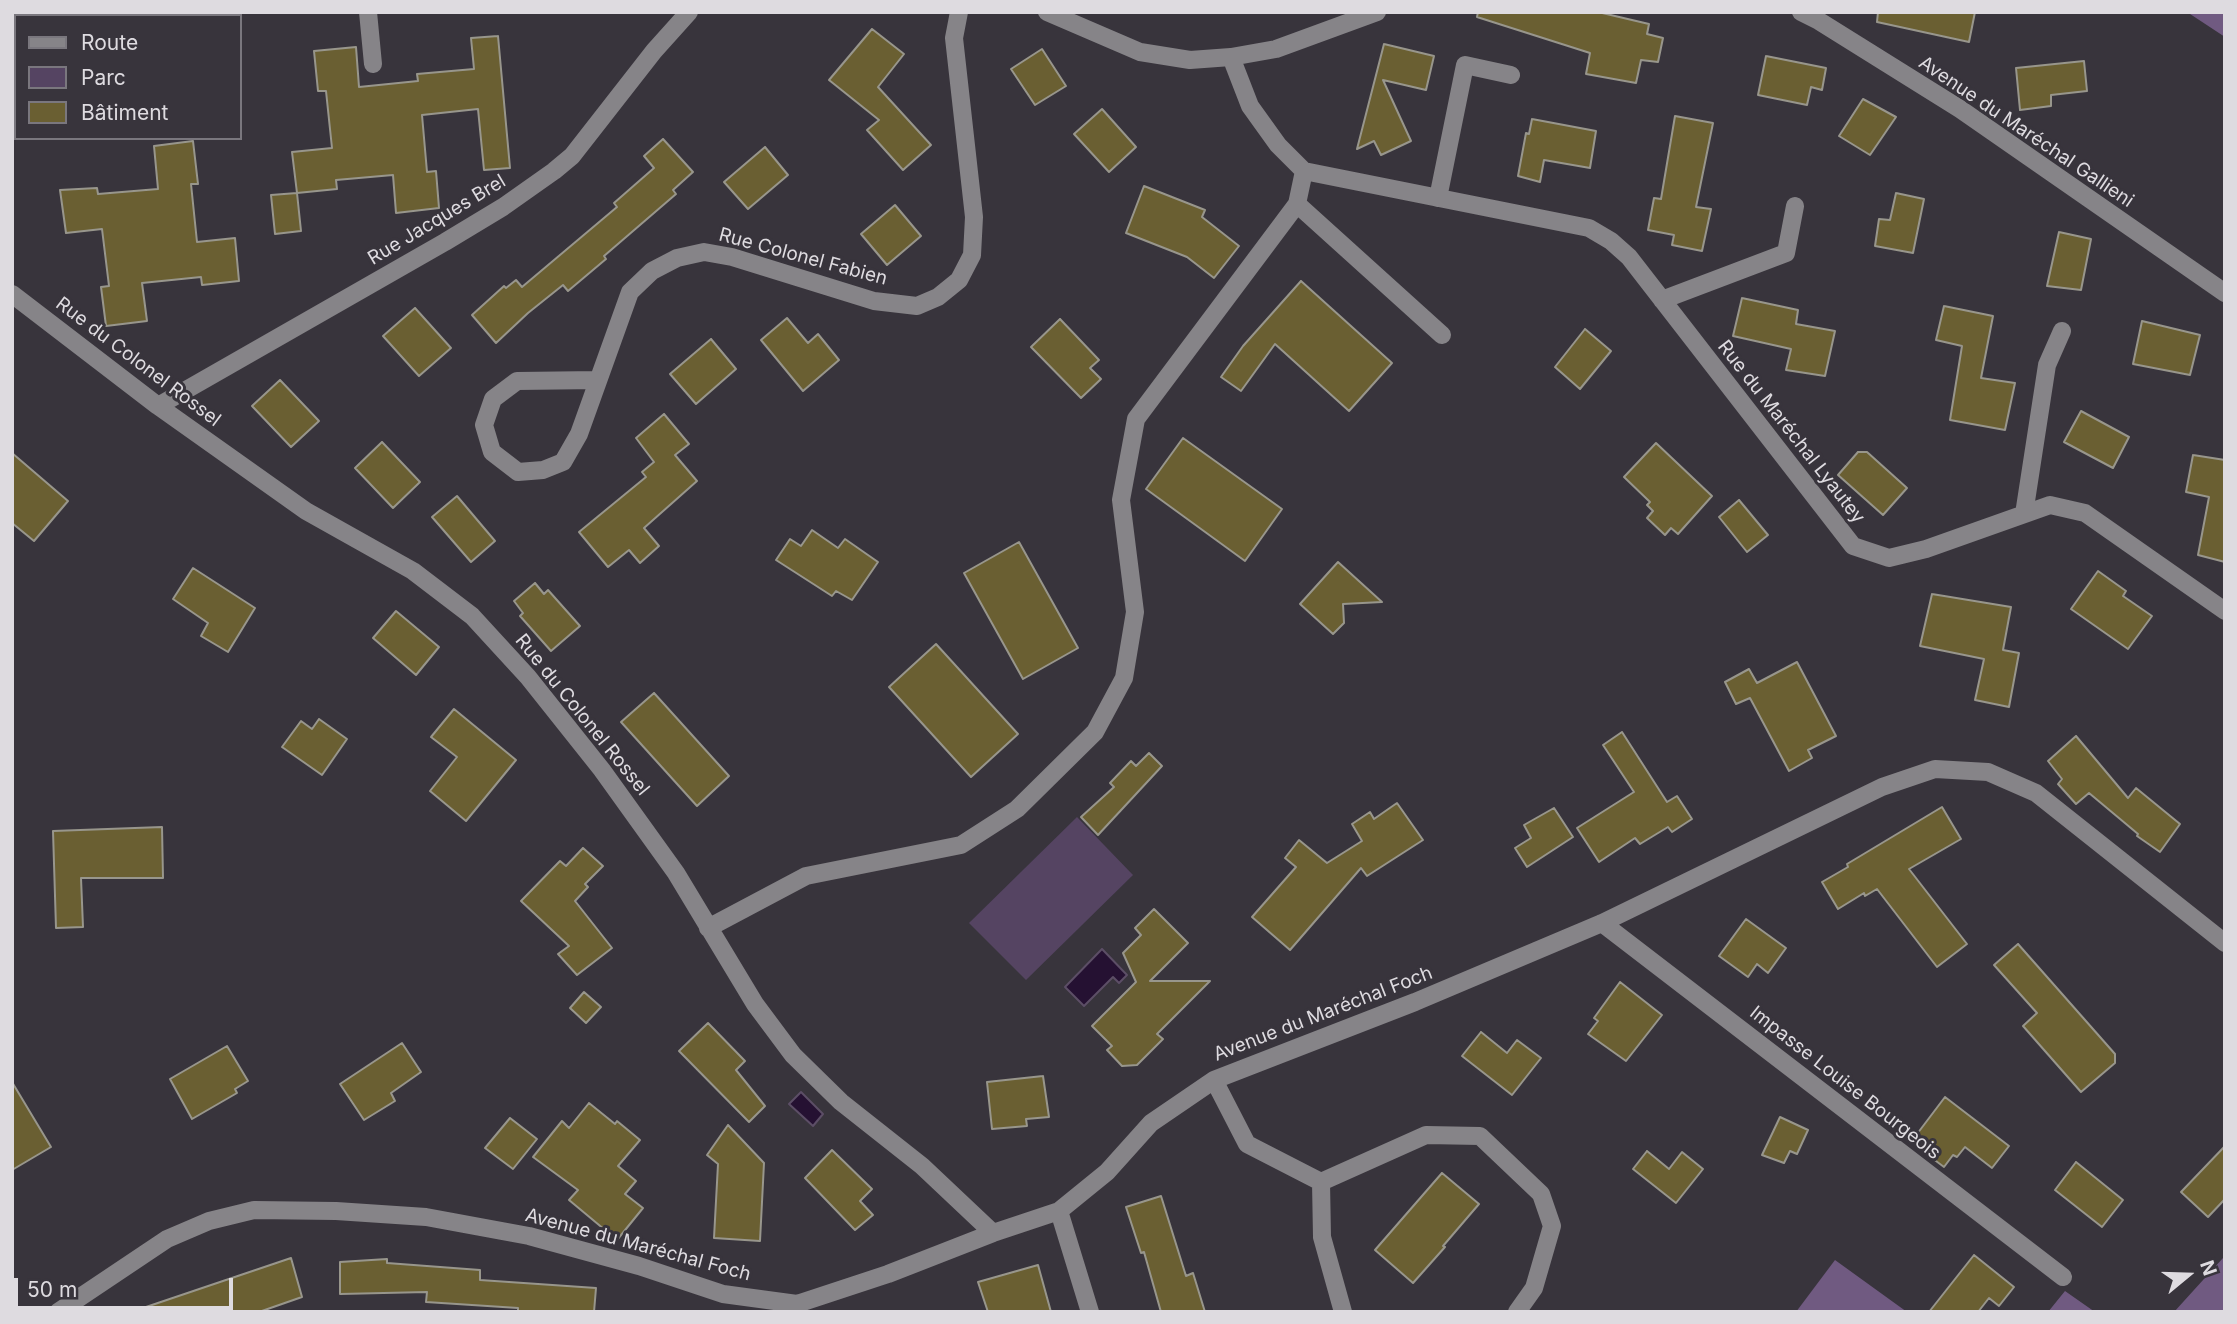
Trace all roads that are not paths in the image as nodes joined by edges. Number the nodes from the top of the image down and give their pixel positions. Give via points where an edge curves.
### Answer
1 (368, 12) edge
2 (689, 12) edge
3 (959, 12) edge
4 (1048, 12) edge
5 (1377, 12) edge
6 (1801, 12) edge
7 (1231, 57) junction
8 (373, 64) dead end
9 (1511, 75) dead end
10 (1304, 171) junction
11 (1438, 198) junction
12 (1297, 204) junction
13 (1795, 206) dead end
14 (2225, 293) edge
15 (1662, 300) junction
16 (15, 301) edge
17 (2062, 331) dead end
18 (1442, 335) dead end
19 (598, 380) junction
20 (158, 406) junction
21 (2024, 514) junction
22 (2225, 611) edge
23 (1602, 923) junction
24 (708, 928) junction
25 (2225, 943) edge
26 (1214, 1080) junction
27 (1321, 1182) junction
28 (1059, 1211) junction
29 (993, 1233) junction
30 (2063, 1277) dead end
31 (793, 1308) edge
32 (58, 1312) edge
33 (1090, 1312) edge
34 (1343, 1312) edge
35 (1517, 1312) edge

1 - 8 street
2 - 20 street, Rue Jacques Brel via 554,172 445,242
3 - 19 street, Rue Colonel Fabien via 954,38 974,218 972,256 959,280 917,306 874,301 732,257 704,252 677,258 652,271 630,292
4 - 7 street via 1140,52 1190,60
5 - 7 street via 1276,49
6 - 14 street, Avenue du Maréchal Gallieni via 1960,109
7 - 10 street via 1250,106
9 - 11 street via 1465,65
10 - 11 street, Rue du Maréchal Lyautey
10 - 12 street
11 - 15 street, Rue du Maréchal Lyautey via 1589,228 1629,257
12 - 18 street
12 - 24 street via 1136,419 1121,500 1135,612 1124,678 1095,732 1017,809 961,845 806,876
13 - 15 street via 1786,253
15 - 21 street, Rue du Maréchal Lyautey via 1853,546 1889,558
16 - 20 street, Rue du Colonel Rossel
17 - 21 street via 2047,365
19 - 19 street, Rue Colonel Fabien via 579,434 563,462 518,472 492,452 484,425 487,416 493,399 517,381
20 - 24 street, Rue du Colonel Rossel via 306,511 413,571 472,616 602,770 676,873
21 - 22 street, Rue du Maréchal Lyautey via 2050,505 2085,513
23 - 25 street, Avenue du Maréchal Foch via 1882,787 1935,769 1988,772 2036,793
23 - 26 street, Avenue du Maréchal Foch
23 - 30 street, Impasse Louise Bourgeois
24 - 29 street, Rue du Colonel Rossel via 754,1004 793,1055
26 - 27 street via 1247,1144
26 - 28 street, Avenue du Maréchal Foch via 1151,1123 1107,1172
27 - 34 street via 1322,1237
27 - 35 street via 1426,1135 1480,1136 1541,1194 1552,1226 1534,1288
28 - 29 street, Avenue du Maréchal Foch
28 - 33 street
29 - 31 street, Avenue du Maréchal Foch
31 - 32 street, Avenue du Maréchal Foch via 723,1294 529,1236 426,1217 254,1210 209,1221 167,1239

